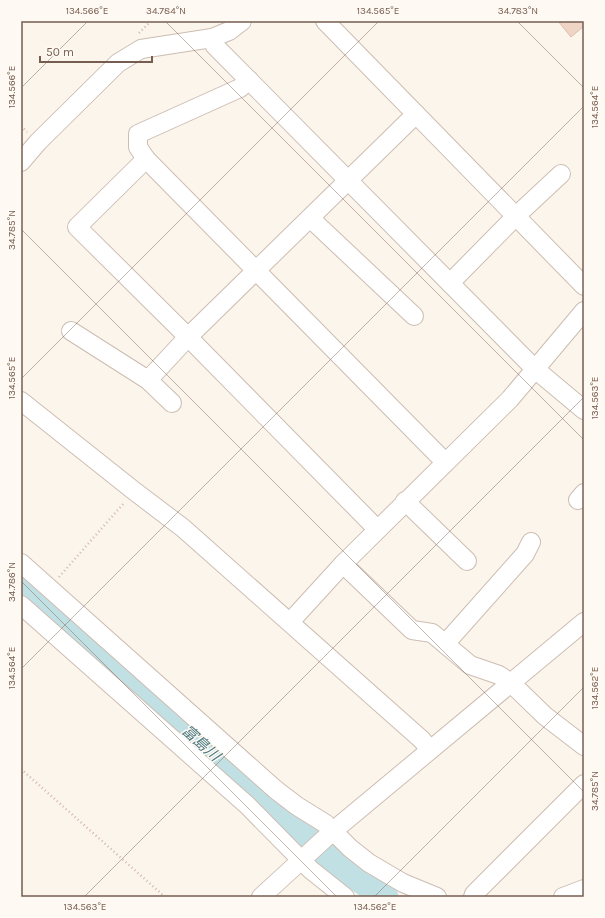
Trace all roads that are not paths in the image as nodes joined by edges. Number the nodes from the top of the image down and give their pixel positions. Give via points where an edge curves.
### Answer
1 (242, 21) edge
2 (326, 21) edge
3 (212, 38) junction
4 (249, 80) junction
5 (416, 114) junction
6 (146, 159) junction
7 (21, 162) edge
8 (561, 174) dead end
9 (349, 180) junction
10 (516, 216) junction
11 (310, 218) junction
12 (256, 270) junction
13 (450, 283) junction
14 (584, 286) edge
15 (584, 311) edge
16 (414, 316) dead end
17 (71, 331) dead end
18 (188, 337) junction
19 (535, 369) junction
20 (148, 380) junction
21 (21, 401) edge
22 (172, 403) dead end
23 (584, 410) edge
24 (445, 462) junction
25 (406, 501) junction
26 (378, 529) junction
27 (531, 542) dead end
28 (467, 561) dead end
29 (21, 563) edge
30 (344, 564) junction
31 (21, 606) edge
32 (290, 622) junction
33 (584, 622) edge
34 (445, 644) junction
35 (511, 683) junction
36 (584, 746) edge
37 (430, 750) junction
38 (584, 784) edge
39 (330, 833) junction
40 (303, 859) junction
41 (584, 889) edge
42 (261, 897) edge
43 (345, 897) edge
44 (437, 897) edge
45 (473, 897) edge
46 (563, 897) edge

1 - 3 street
2 - 5 street
3 - 4 street via 215,46
3 - 7 street via 141,49 118,63
4 - 6 street via 240,88 138,134 138,147
4 - 9 street
5 - 9 street
5 - 10 street
6 - 12 street
6 - 18 street via 77,227
8 - 10 street
9 - 11 street
9 - 13 street
10 - 13 street
10 - 14 street
11 - 12 street
11 - 16 street
12 - 18 street
12 - 24 street
13 - 19 street
15 - 19 street
17 - 20 street
18 - 20 street
18 - 26 street
19 - 23 street
19 - 24 street via 510,399
20 - 22 street
21 - 32 street via 183,528
24 - 25 street
25 - 26 street
25 - 28 street
26 - 30 street
27 - 34 street via 525,554
29 - 39 street via 276,790 326,824
30 - 32 street
30 - 34 street via 412,630 432,633
31 - 40 street via 247,805
32 - 37 street
33 - 35 street
34 - 35 street via 470,665
35 - 36 street via 545,716
35 - 37 street
37 - 39 street
38 - 45 street
39 - 40 street
39 - 44 street via 369,863 403,883
40 - 42 street
40 - 43 street
41 - 46 street

